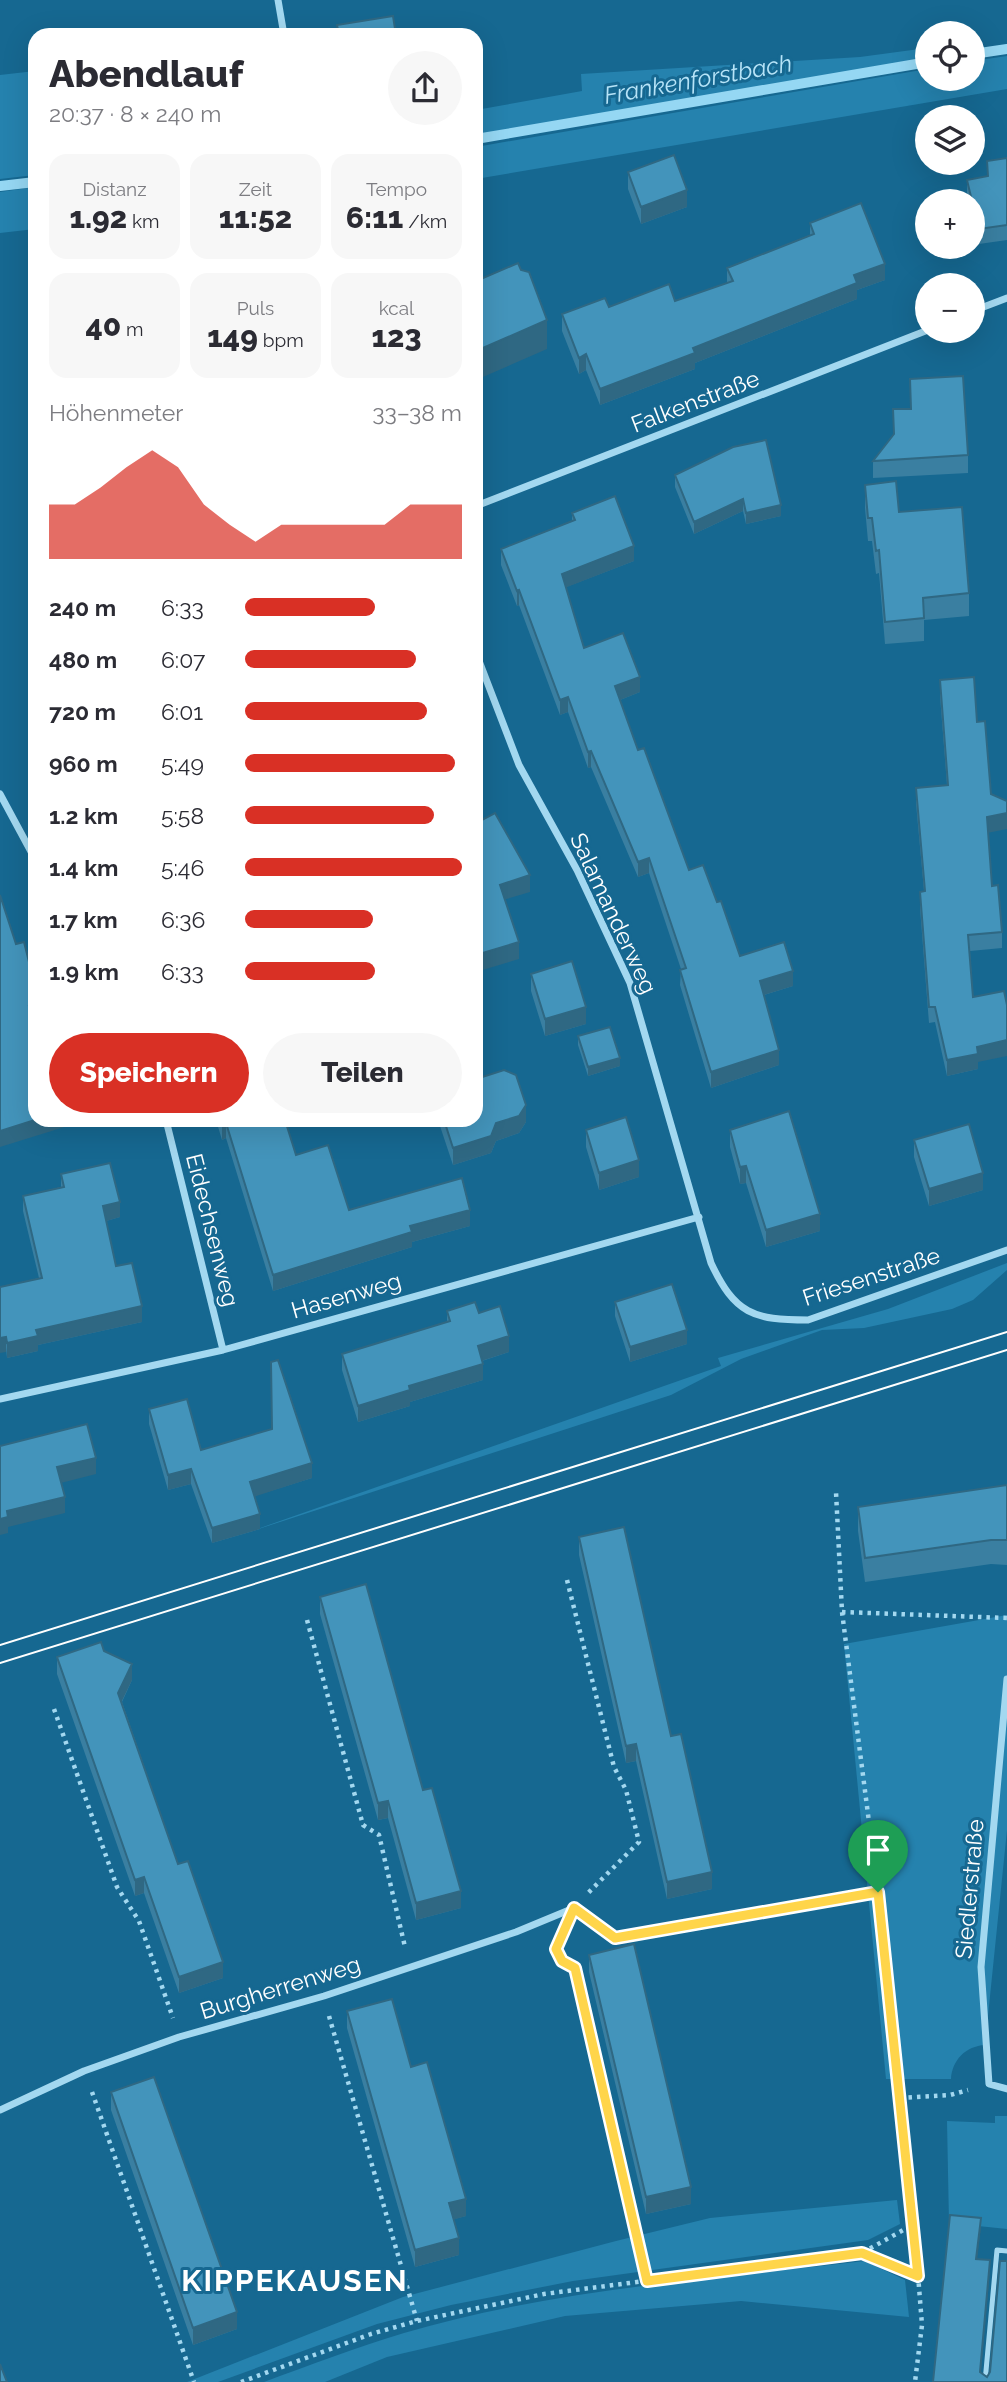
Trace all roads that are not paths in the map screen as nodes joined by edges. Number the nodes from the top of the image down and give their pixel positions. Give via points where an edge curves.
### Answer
1 (278, 0) edge
2 (284, 28) edge
3 (1007, 298) edge
4 (985, 306) edge
5 (915, 335) edge
6 (483, 503) edge
7 (483, 671) edge
8 (0, 794) edge
9 (28, 846) edge
10 (168, 1127) edge
11 (699, 1217) junction
12 (1007, 1250) edge
13 (746, 1310) joint
14 (223, 1350) junction
15 (0, 1399) edge
16 (1007, 1679) edge
17 (574, 1908) road end
18 (1007, 2089) edge
19 (0, 2110) edge
20 (1007, 2251) edge
21 (985, 2382) edge

1 - 2 street
3 - 4 street
5 - 6 street, Falkenstraße
7 - 11 street, Salamanderweg via 519,765 577,870 630,983
8 - 9 street
10 - 14 street, Eidechsenweg
11 - 13 street, Salamanderweg via 711,1263 725,1292
11 - 14 street, Hasenweg
12 - 13 street, Friesenstraße via 807,1320 773,1320
14 - 15 street, Hasenweg
16 - 18 street, Siedlerstraße via 981,1967 989,2084
17 - 19 street, Burgherrenweg via 324,1996 179,2037 85,2071
20 - 21 lane via 997,2250

